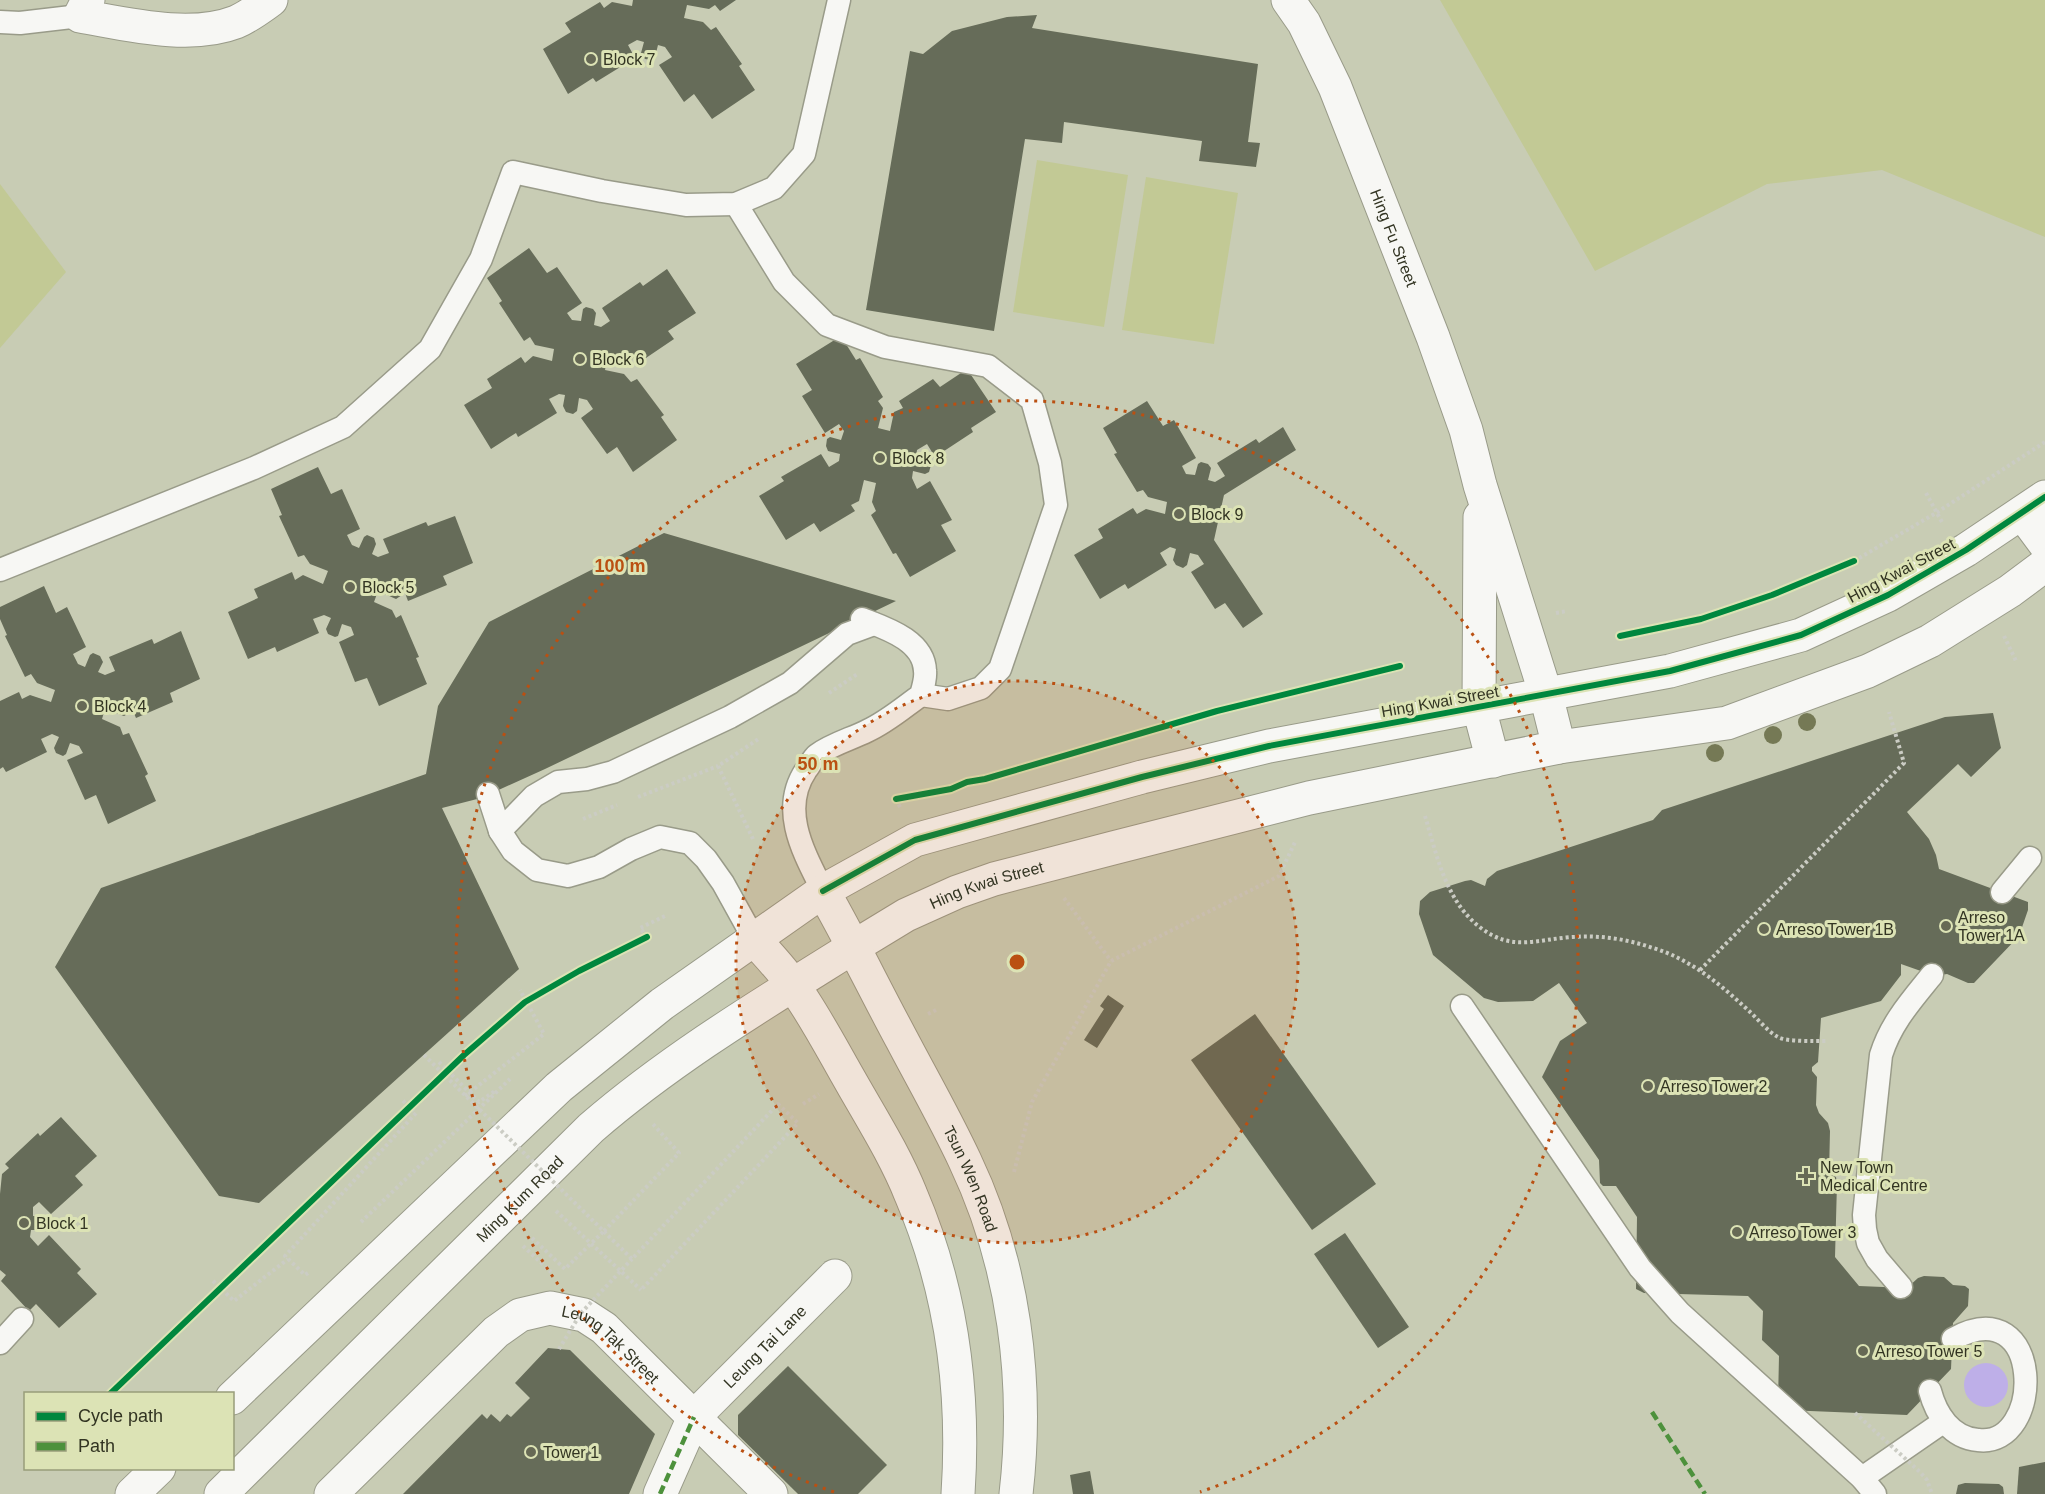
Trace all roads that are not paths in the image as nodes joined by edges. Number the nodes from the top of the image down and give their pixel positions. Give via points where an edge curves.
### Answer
1 (271, 0) edge
2 (839, 0) edge
3 (1288, 0) edge
4 (84, 8) edge
5 (0, 22) edge
6 (736, 204) junction
7 (1480, 485) junction
8 (2033, 505) edge
9 (2045, 544) edge
10 (2045, 565) edge
11 (0, 570) edge
12 (921, 695) junction
13 (1546, 695) junction
14 (1479, 708) junction
15 (1559, 747) junction
16 (1493, 761) junction
17 (488, 794) dead end
18 (500, 831) junction
19 (2030, 858) dead end
20 (823, 891) junction
21 (2002, 892) dead end
22 (754, 939) junction
23 (855, 946) junction
24 (1932, 975) dead end
25 (793, 985) junction
26 (1462, 1006) dead end
27 (835, 1276) dead end
28 (1901, 1287) dead end
29 (22, 1319) dead end
30 (1953, 1339) dead end
31 (0, 1343) edge
32 (2044, 1380) edge
33 (1930, 1391) dead end
34 (234, 1396) edge
35 (694, 1417) junction
36 (1944, 1422) junction
37 (157, 1470) edge
38 (1868, 1486) edge
39 (132, 1494) edge
40 (220, 1494) edge
41 (331, 1494) edge
42 (660, 1494) edge
43 (771, 1494) edge
44 (958, 1494) edge
45 (1016, 1494) edge

1 - 4 street via 236,22 201,30 157,28
2 - 6 lane via 804,154 774,189
3 - 7 street, Hing Fu Street via 1304,23 1339,98 1433,337 1466,430
4 - 5 lane via 20,23
6 - 11 lane via 686,205 513,172 481,259 430,349 343,427 254,468
6 - 12 lane via 784,282 828,325 885,347 988,366 1032,400 1050,463 1056,505 1000,669 981,688 948,699
7 - 13 street, Hing Fu Street
7 - 14 street, Hing Fu Street
8 - 9 street
8 - 13 street, Hing Kwai Street via 1888,595 1801,635 1670,671
10 - 15 street, Hing Kwai Street via 1930,641 1868,671 1727,723
12 - 18 lane via 926,670 916,648 895,632 868,621 846,634 790,684 614,772 558,782 534,795
12 - 20 lane via 868,730 815,756 800,780 794,806 795,825
13 - 14 street, Hing Kwai Street
13 - 15 street, Hing Fu Street
14 - 16 street, Hing Fu Street
14 - 20 street, Hing Kwai Street via 1269,746 915,840
15 - 16 street, Hing Kwai Street
16 - 23 street, Hing Kwai Street via 1309,798 994,879 906,915
17 - 18 lane
18 - 22 lane via 513,851 537,870 568,876 599,867 660,837 690,843 723,883
19 - 21 lane
20 - 22 street
20 - 23 street, Tsun Wen Road
22 - 25 street
22 - 34 street via 662,1004 559,1087
23 - 25 street, Ming Kum Road
23 - 45 street, Tsun Wen Road via 966,1161 1001,1259 1012,1309 1022,1412
24 - 28 lane via 1886,1037 1864,1215 1865,1229 1877,1259
25 - 40 street, Ming Kum Road via 697,1046 591,1128
25 - 44 street via 887,1144 931,1248 956,1357 960,1406
26 - 38 lane via 1623,1244 1660,1292
27 - 35 street, Leung Tai Lane
29 - 31 lane
30 - 32 lane via 1984,1328 2017,1337 2030,1349
32 - 36 lane via 2034,1414 2024,1428 2009,1437 1974,1440
33 - 36 lane
35 - 41 street, Leung Tak Street via 604,1328 584,1315 550,1308 520,1315 496,1332
35 - 42 street
35 - 43 street, Leung Tak Street
36 - 38 lane
37 - 39 street

